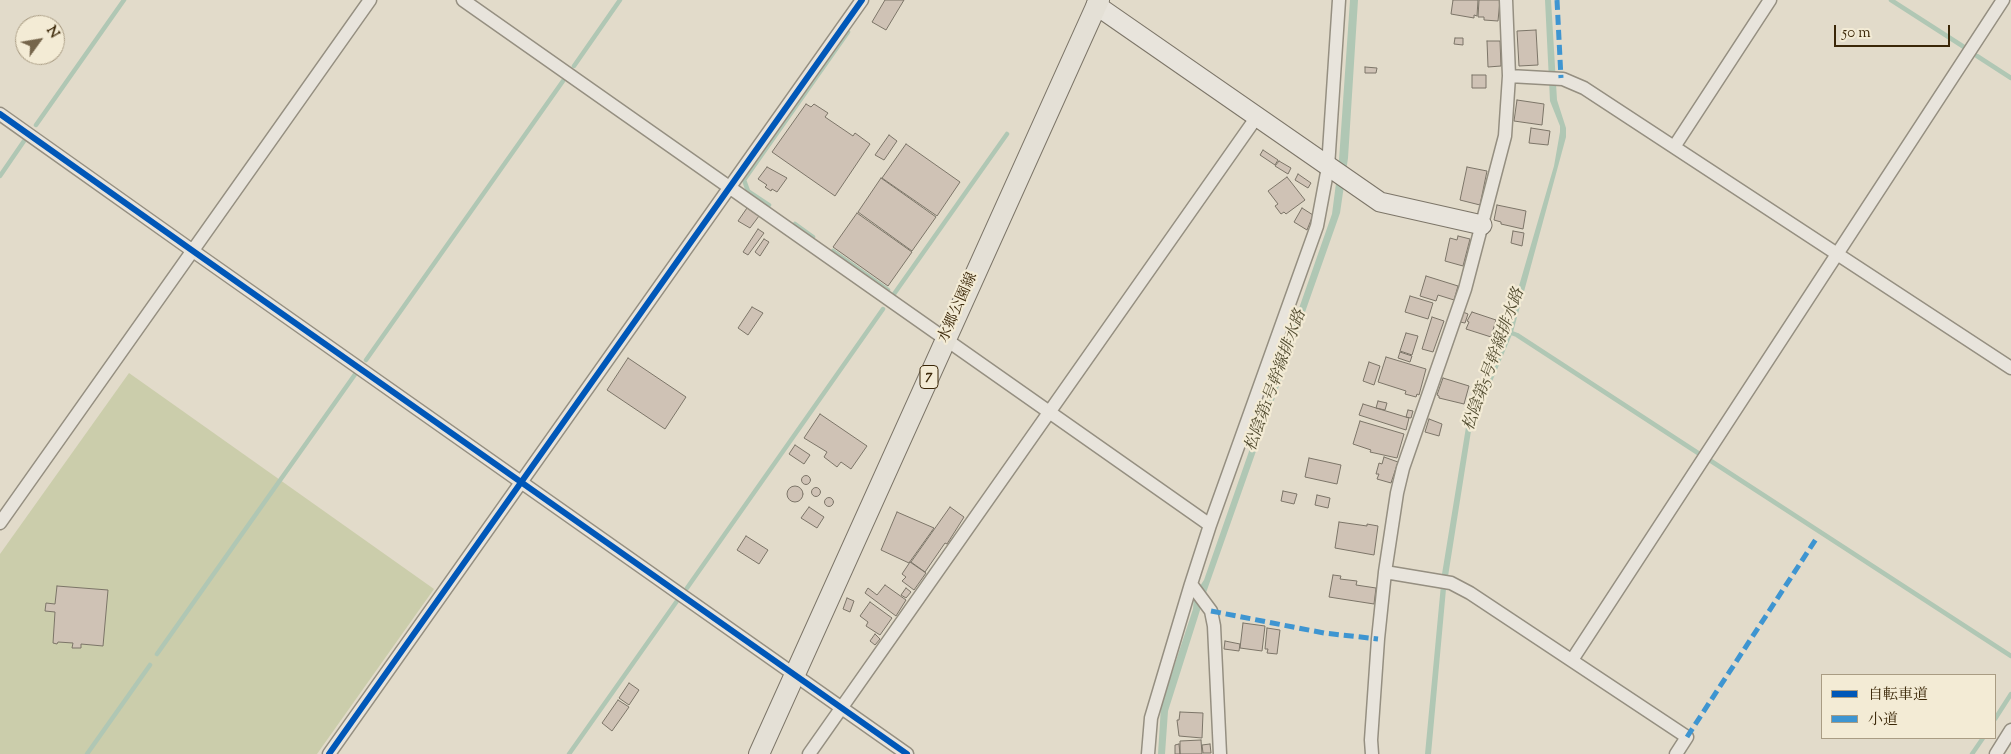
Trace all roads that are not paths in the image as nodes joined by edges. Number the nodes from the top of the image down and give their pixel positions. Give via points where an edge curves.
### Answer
1 (370, 0) edge
2 (463, 0) edge
3 (862, 0) edge
4 (1339, 0) edge
5 (1506, 0) edge
6 (1770, 0) edge
7 (2003, 0) edge
8 (1094, 2) edge
9 (1509, 76) junction
10 (0, 114) edge
11 (1256, 118) junction
12 (1674, 147) junction
13 (1330, 169) junction
14 (730, 188) junction
15 (1482, 225) junction
16 (193, 251) junction
17 (1836, 255) junction
18 (946, 339) junction
19 (2011, 368) edge
20 (1049, 412) junction
21 (521, 482) junction
22 (0, 523) edge
23 (1210, 525) junction
24 (1385, 572) junction
25 (1192, 586) junction
26 (1572, 660) junction
27 (794, 674) junction
28 (842, 708) junction
29 (2011, 730) edge
30 (329, 754) edge
31 (759, 754) edge
32 (809, 754) edge
33 (907, 754) edge
34 (1148, 754) edge
35 (1220, 754) edge
36 (1372, 754) edge
37 (1676, 754) edge
38 (1996, 754) edge

1 - 16 street
2 - 14 street
3 - 14 street
4 - 13 street
5 - 9 street
6 - 12 street
7 - 17 street
8 - 11 street
8 - 18 main road, 水郷公園線 / 7
9 - 12 street via 1557,78 1584,88
9 - 15 street via 1505,136
10 - 16 street
11 - 13 street
11 - 20 street
12 - 17 street
13 - 15 street via 1380,202
13 - 23 street via 1317,226
14 - 18 street
14 - 21 street
15 - 24 street via 1465,289 1396,493
16 - 21 street
16 - 22 street
17 - 19 street
17 - 26 street
18 - 20 street
18 - 27 main road, 水郷公園線 / 7
20 - 23 street
20 - 28 street
21 - 27 street
21 - 30 street
23 - 25 street
24 - 26 street via 1451,583
24 - 36 street
25 - 34 street via 1151,718
25 - 35 street via 1211,611 1214,626
26 - 37 street via 1687,737
27 - 28 street
27 - 31 main road, 水郷公園線 / 7
28 - 32 street
28 - 33 street
29 - 38 street

